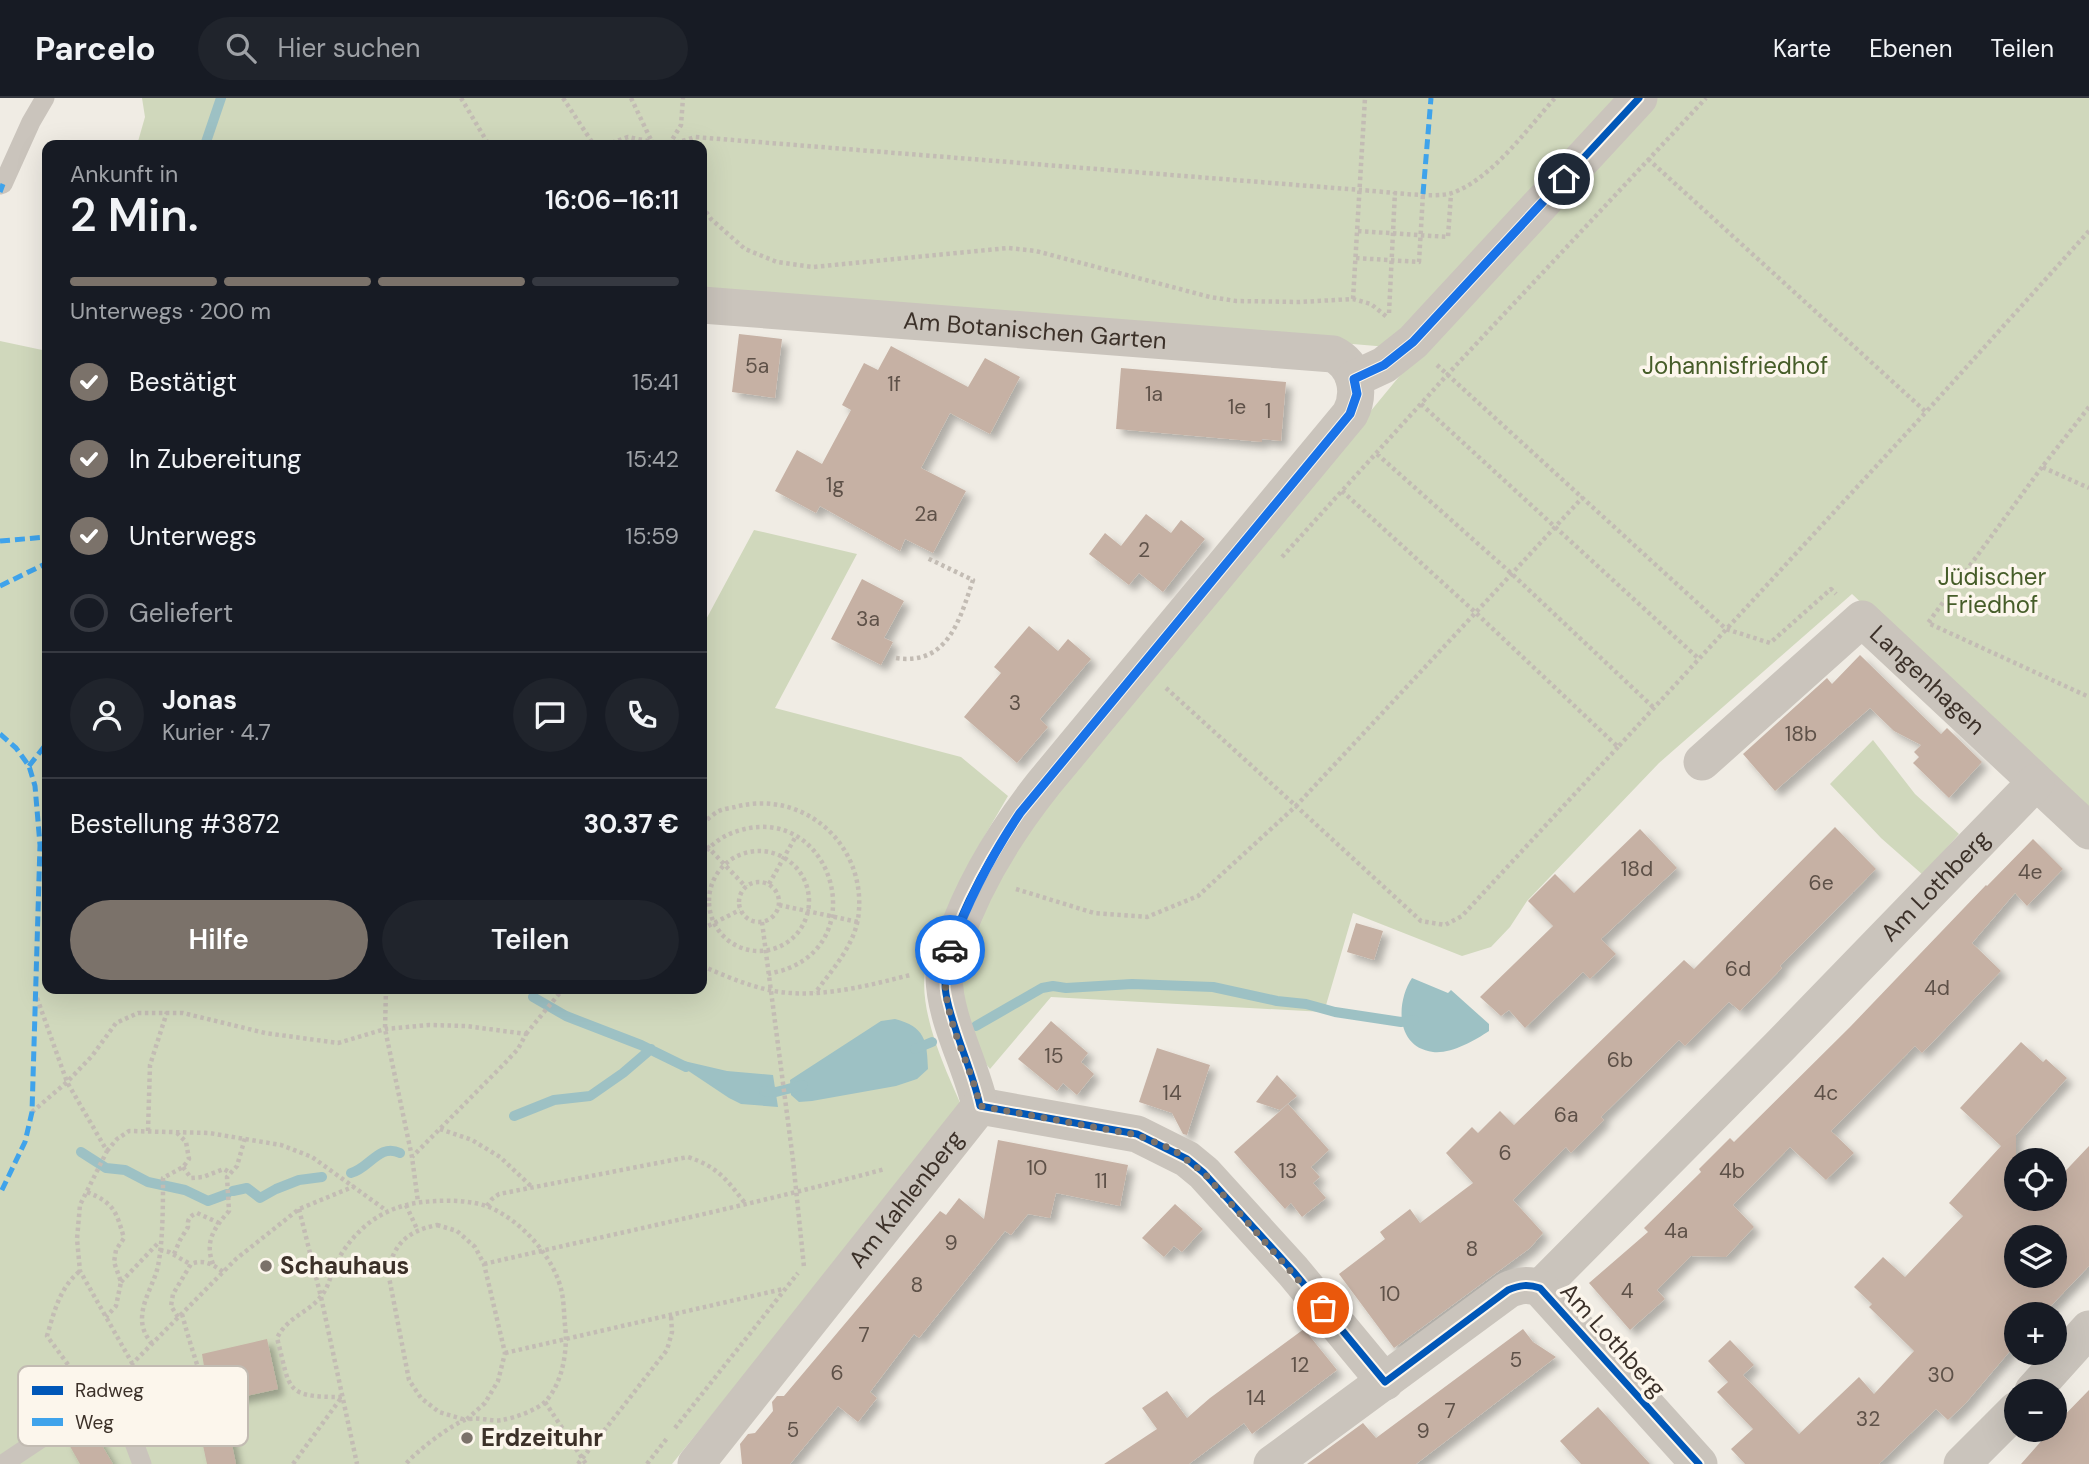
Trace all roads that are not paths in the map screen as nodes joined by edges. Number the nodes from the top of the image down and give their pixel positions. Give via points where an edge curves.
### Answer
1 (45, 98) edge
2 (1639, 98) edge
3 (2, 184) edge
4 (707, 304) edge
5 (1354, 379) junction
6 (1702, 762) dead end
7 (2036, 782) junction
8 (2089, 831) edge
9 (980, 1106) junction
10 (1540, 1288) junction
11 (2089, 1329) edge
12 (2044, 1379) edge
13 (1385, 1382) junction
14 (2004, 1422) edge
15 (33, 1446) edge
16 (135, 1446) edge
17 (13, 1461) edge
18 (142, 1464) edge
19 (696, 1464) edge
20 (1272, 1464) edge
21 (1699, 1464) edge
22 (1962, 1464) edge

1 - 3 lane
2 - 5 street via 1413,342 1384,365
4 - 5 street, Am Botanischen Garten via 1333,354 1349,365
5 - 9 street via 1357,394 1350,414 1044,783 986,867 959,924 944,984
6 - 7 street, Langenhagen via 1862,619
7 - 8 street, Langenhagen
7 - 10 street, Am Lothberg
9 - 13 street, Am Kahlenberg via 1137,1135 1187,1159 1285,1263
9 - 19 street, Am Kahlenberg
10 - 13 street, Am Lothberg via 1531,1285 1508,1290
10 - 21 street, Am Lothberg
11 - 12 street
13 - 20 street, Am Lothberg
14 - 22 street
15 - 17 lane
16 - 18 lane

